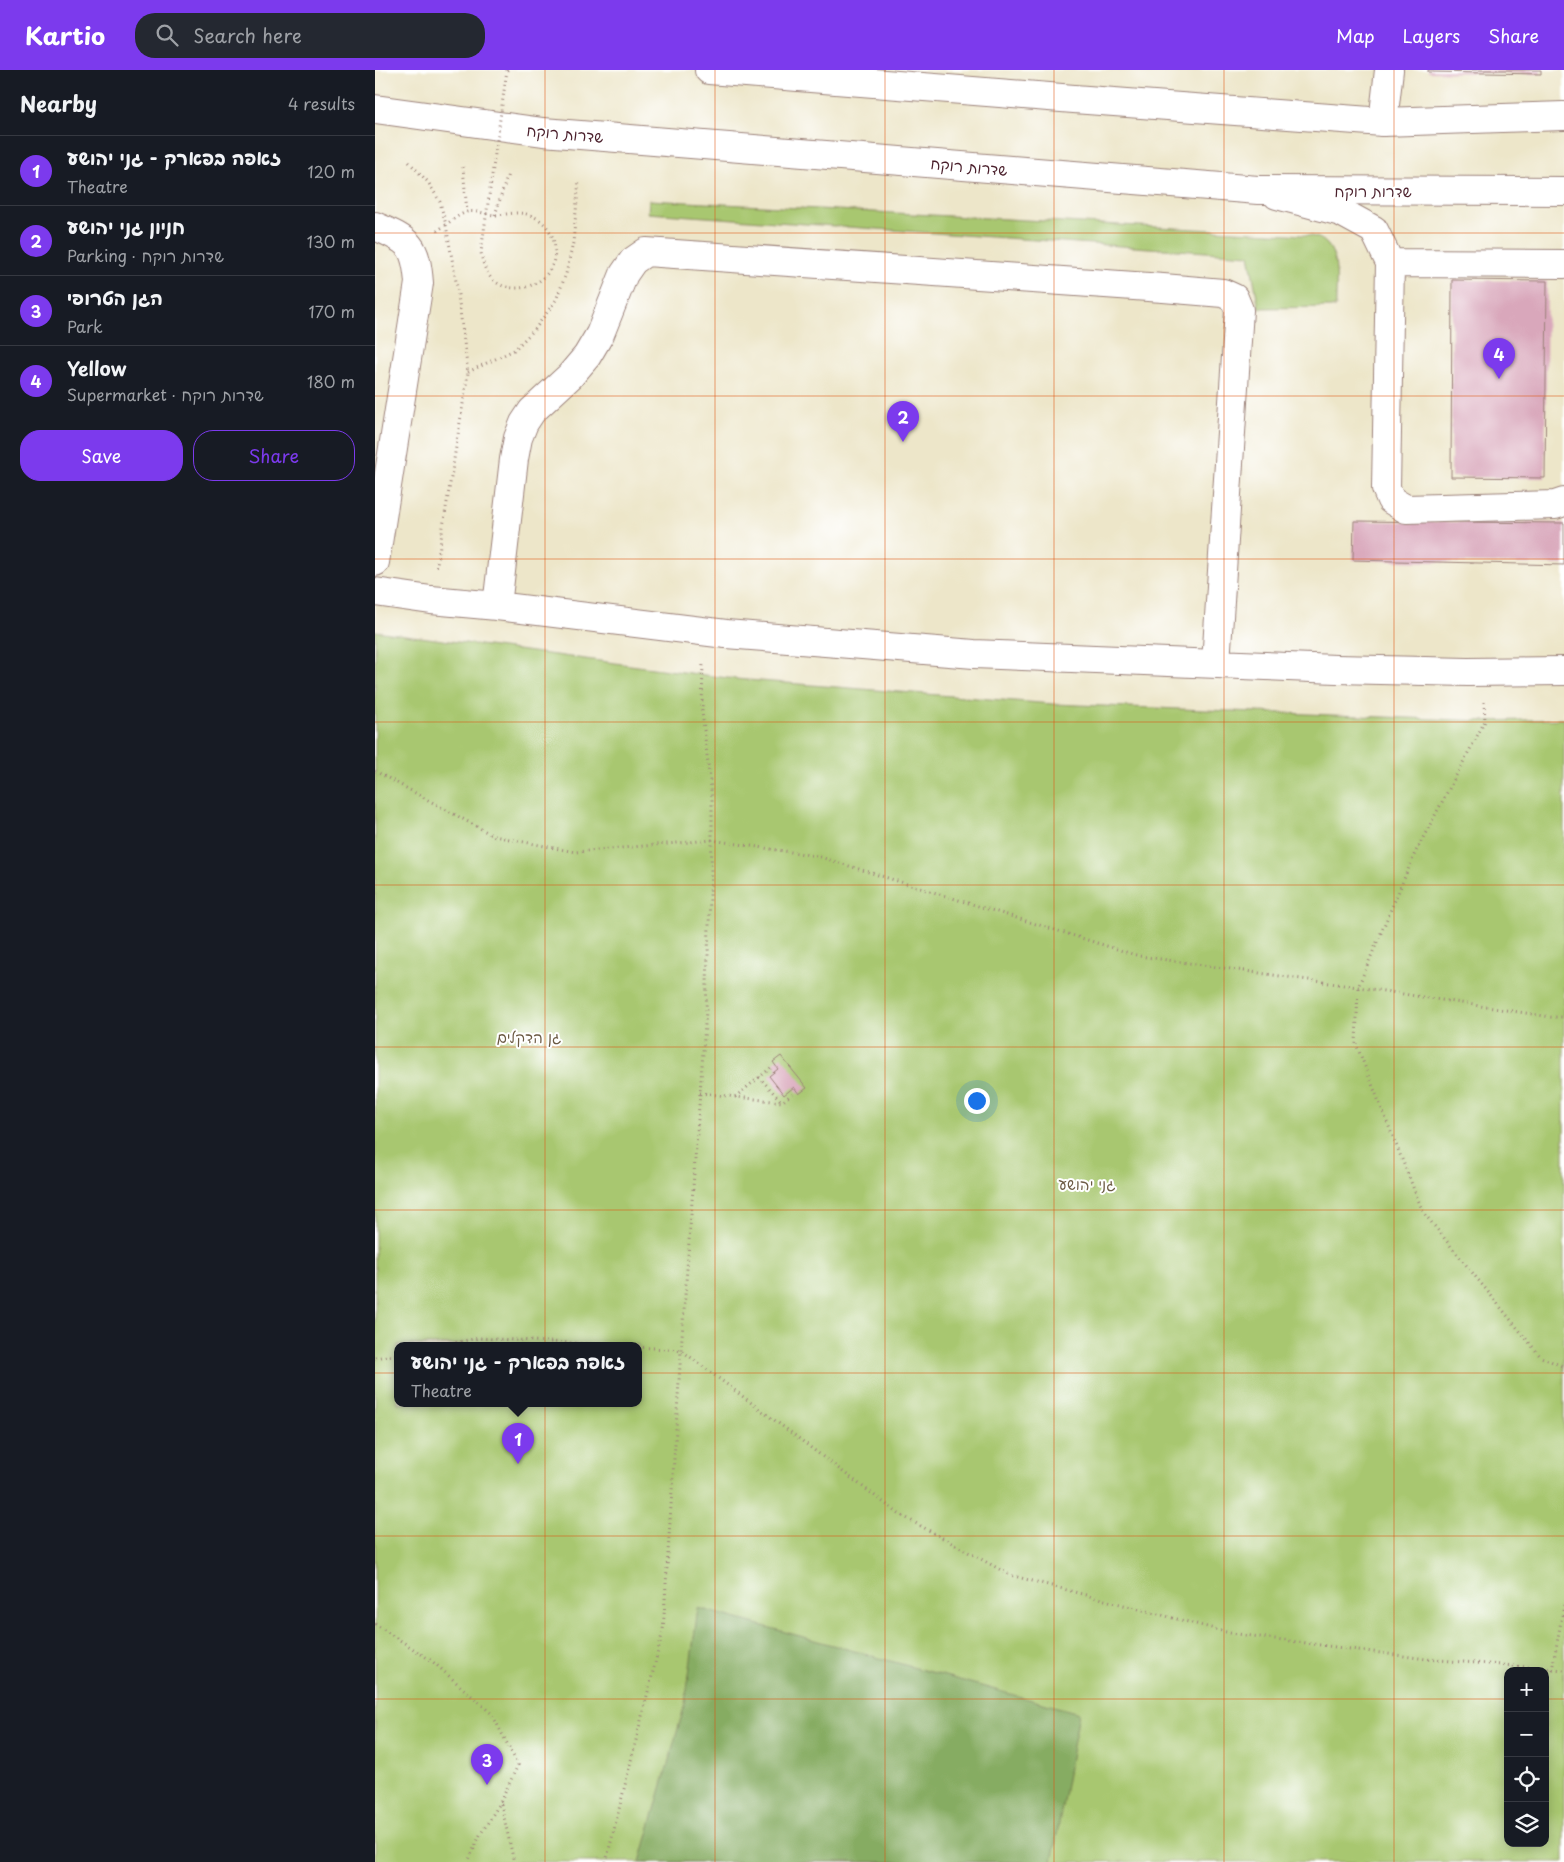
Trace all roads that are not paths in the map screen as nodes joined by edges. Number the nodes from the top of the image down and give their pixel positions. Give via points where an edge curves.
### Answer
1 (709, 70) edge
2 (1389, 70) edge
3 (375, 109) edge
4 (1564, 116) edge
5 (1383, 122) junction
6 (1258, 190) junction
7 (1564, 191) edge
8 (375, 226) edge
9 (1390, 263) junction
10 (1564, 264) edge
11 (1564, 502) edge
12 (375, 562) edge
13 (375, 592) edge
14 (497, 606) junction
15 (1216, 663) junction
16 (1564, 671) edge

1 - 5 main road
2 - 5 main road
3 - 6 main road, שדרות רוקח via 543,132
4 - 5 main road
6 - 7 main road, שדרות רוקח
6 - 9 main road via 1341,212 1374,230
8 - 12 main road via 399,236 411,246 417,261 419,283
9 - 10 main road
9 - 11 main road via 1386,488 1391,500 1406,509 1555,505
13 - 14 main road
14 - 15 main road via 704,632 974,654
14 - 15 main road via 518,438 531,411 587,356 600,334 624,274 633,260 646,252 1163,288 1223,293 1234,298 1239,310
15 - 16 main road via 1335,669

